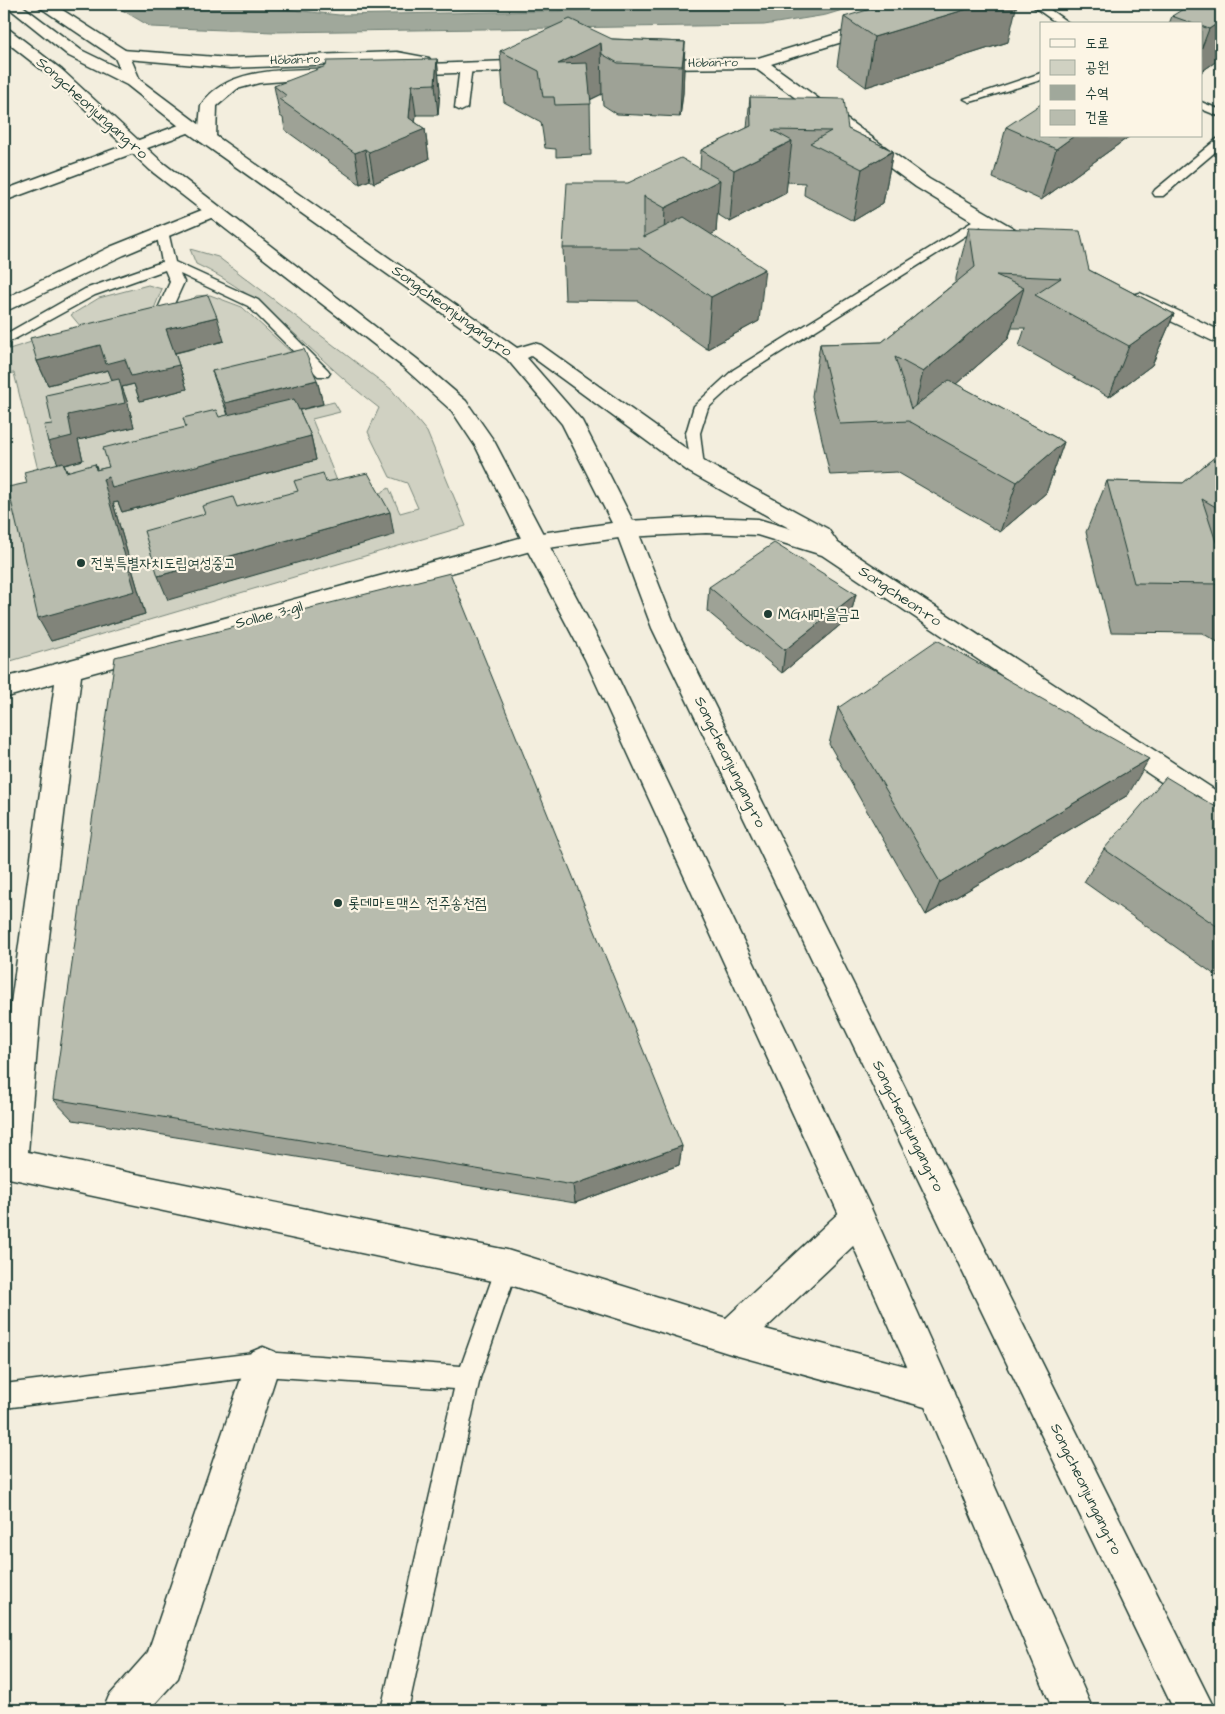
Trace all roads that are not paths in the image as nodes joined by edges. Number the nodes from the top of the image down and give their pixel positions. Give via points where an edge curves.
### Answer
1 (11, 4) edge
2 (43, 4) edge
3 (950, 4) edge
4 (1035, 4) edge
5 (1062, 22) edge
6 (4, 32) edge
7 (122, 55) junction
8 (760, 63) junction
9 (632, 64) edge
10 (554, 65) edge
11 (466, 66) junction
12 (1040, 76) edge
13 (133, 82) junction
14 (970, 99) dead end
15 (1202, 105) edge
16 (460, 108) dead end
17 (1221, 114) edge
18 (190, 126) junction
19 (207, 138) junction
20 (1221, 141) edge
21 (133, 147) junction
22 (1159, 193) dead end
23 (4, 196) edge
24 (212, 211) junction
25 (980, 221) junction
26 (162, 231) junction
27 (1042, 251) edge
28 (169, 264) junction
29 (1123, 291) edge
30 (4, 306) edge
31 (43, 319) junction
32 (56, 329) dead end
33 (140, 330) edge
34 (1221, 339) edge
35 (4, 341) edge
36 (514, 354) junction
37 (323, 373) dead end
38 (697, 467) junction
39 (626, 529) junction
40 (534, 542) junction
41 (830, 550) junction
42 (69, 670) junction
43 (4, 688) edge
44 (1221, 808) edge
45 (7, 1168) edge
46 (858, 1218) junction
47 (507, 1267) junction
48 (731, 1337) junction
49 (263, 1364) junction
50 (468, 1378) junction
51 (936, 1392) junction
52 (4, 1396) edge
53 (123, 1710) edge
54 (395, 1710) edge
55 (1073, 1710) edge
56 (1195, 1710) edge

1 - 13 street, Songcheonjungang-ro via 75,53
2 - 7 street
3 - 8 street, Hoban-ro
4 - 5 lane
6 - 21 street, Songcheonjungang-ro via 56,73
7 - 11 street, Hoban-ro via 230,63 397,57
7 - 13 street
8 - 9 street, Hoban-ro
8 - 25 street via 825,119
10 - 11 street, Hoban-ro
11 - 16 lane
11 - 19 street, Hoban-ro via 258,78 231,86 209,106
12 - 14 lane
13 - 18 street, Songcheonjungang-ro
15 - 17 lane
18 - 19 street, Songcheonjungang-ro
18 - 21 street
19 - 36 street, Songcheonjungang-ro
20 - 22 lane
21 - 23 street
21 - 24 street, Songcheonjungang-ro
24 - 26 street
24 - 40 street, Songcheonjungang-ro via 410,363 458,406 486,446
25 - 27 street
25 - 38 lane via 738,373 701,406 693,433
26 - 28 lane
26 - 30 street
28 - 31 lane via 90,292
28 - 33 lane via 178,282 158,325
28 - 37 lane via 253,303
29 - 34 street
31 - 32 lane
31 - 35 lane
36 - 38 street via 534,349
36 - 39 street, Songcheonjungang-ro via 571,421
38 - 41 street via 820,535
39 - 40 street, Songcheon-ro
39 - 41 street, Songcheon-ro via 706,525 758,527
39 - 56 street, Songcheonjungang-ro via 664,628
40 - 42 street, Sollae 3-gil
40 - 46 street, Songcheonjungang-ro via 597,659
41 - 44 street, Songcheon-ro
42 - 43 street, Sollae 3-gil
42 - 45 street
45 - 47 street
46 - 48 street
46 - 51 street, Songcheonjungang-ro
47 - 48 street
47 - 50 lane
48 - 51 street
49 - 50 lane
49 - 52 lane
49 - 53 street via 164,1664
50 - 54 lane
51 - 55 street, Songcheonjungang-ro

